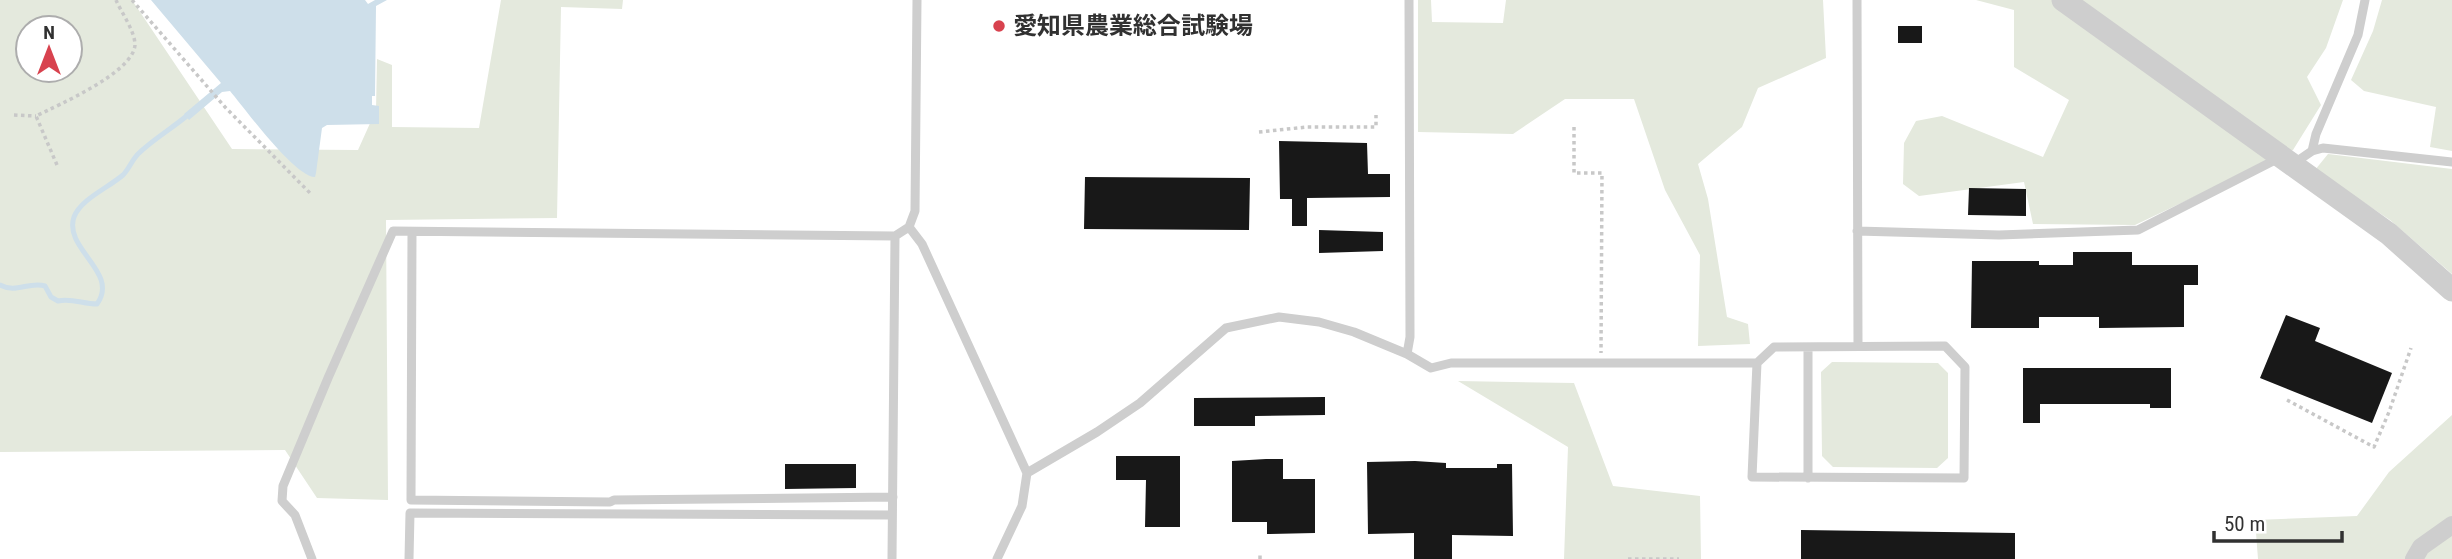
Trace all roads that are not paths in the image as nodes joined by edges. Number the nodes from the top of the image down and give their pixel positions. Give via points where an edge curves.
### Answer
1 (917, 0) edge
2 (1409, 0) edge
3 (1857, 0) edge
4 (2063, 0) edge
5 (2365, 0) edge
6 (2312, 151) junction
7 (2286, 161) junction
8 (2452, 162) edge
9 (909, 227) junction
10 (1857, 231) junction
11 (412, 232) junction
12 (895, 236) junction
13 (2452, 290) edge
14 (1858, 346) junction
15 (1808, 347) junction
16 (1407, 354) junction
17 (1757, 363) junction
18 (1027, 472) junction
19 (1808, 478) junction
20 (893, 497) junction
21 (892, 515) junction
22 (2452, 525) edge
23 (312, 559) edge
24 (409, 559) edge
25 (892, 559) edge
26 (997, 559) edge
27 (2414, 559) edge

1 - 9 lane via 915,211
2 - 16 lane
3 - 10 lane
4 - 7 street
5 - 6 lane via 2358,35
6 - 7 lane
6 - 8 lane via 2323,148
7 - 10 lane via 2138,230 1999,234
7 - 13 street via 2389,234
9 - 12 lane
9 - 18 lane via 922,244
10 - 14 lane
11 - 12 lane
11 - 20 lane via 411,500
11 - 23 lane via 393,231 283,486 282,501 295,515
12 - 20 lane
14 - 15 lane
14 - 19 lane via 1945,346 1965,367 1964,478
15 - 17 lane via 1774,347
15 - 19 lane
16 - 17 lane via 1431,368 1451,363
16 - 18 lane via 1353,332 1279,317 1226,328 1140,403
17 - 19 lane via 1752,477
18 - 26 lane via 1021,506
20 - 21 lane
21 - 24 lane via 410,513
21 - 25 lane
22 - 27 street via 2421,547

